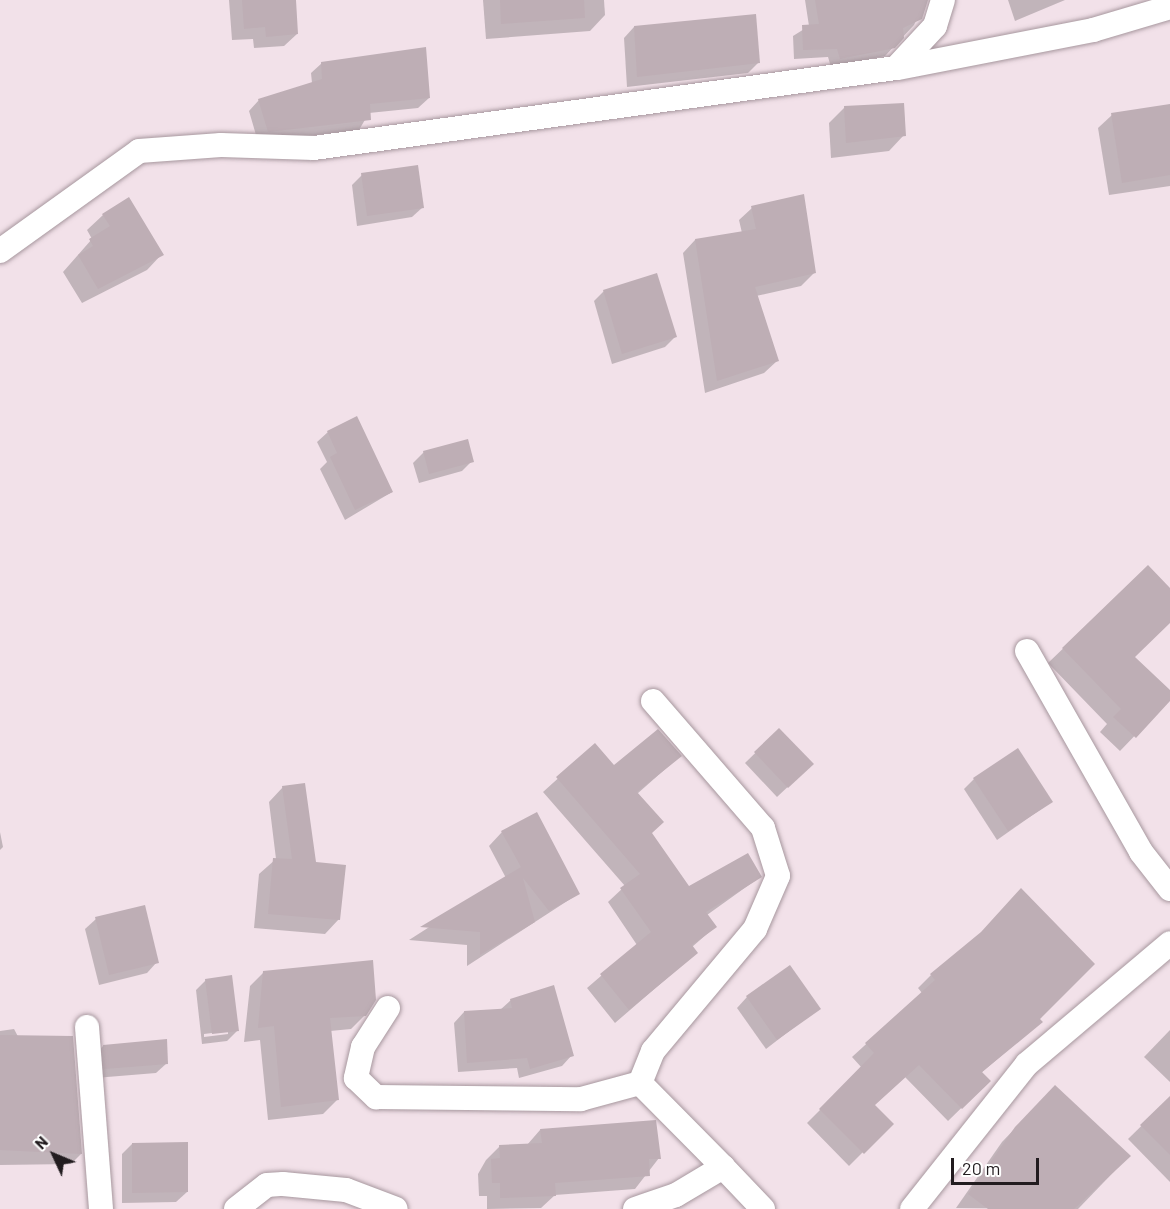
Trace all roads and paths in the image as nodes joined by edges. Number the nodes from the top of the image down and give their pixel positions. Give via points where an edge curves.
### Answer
1 (943, 0) edge
2 (1170, 7) edge
3 (896, 68) junction
4 (0, 251) edge
5 (1027, 651) dead end
6 (653, 701) dead end
7 (1170, 889) edge
8 (1170, 943) edge
9 (388, 1008) dead end
10 (87, 1027) dead end
11 (640, 1083) junction
12 (723, 1167) junction
13 (101, 1209) edge
14 (236, 1209) edge
15 (396, 1209) edge
16 (635, 1209) edge
17 (763, 1209) edge
18 (912, 1209) edge

1 - 3 street via 935,26
2 - 3 street via 1093,30
3 - 4 street via 314,148 221,145 139,151
5 - 7 street via 1141,852
6 - 11 street via 763,828 778,876 755,928 653,1051
8 - 18 street via 1027,1064
9 - 11 street via 363,1047 356,1078 376,1097 581,1098
10 - 13 street
11 - 12 street
12 - 16 street via 676,1195
12 - 17 street
14 - 15 street via 267,1185 283,1184 346,1190

